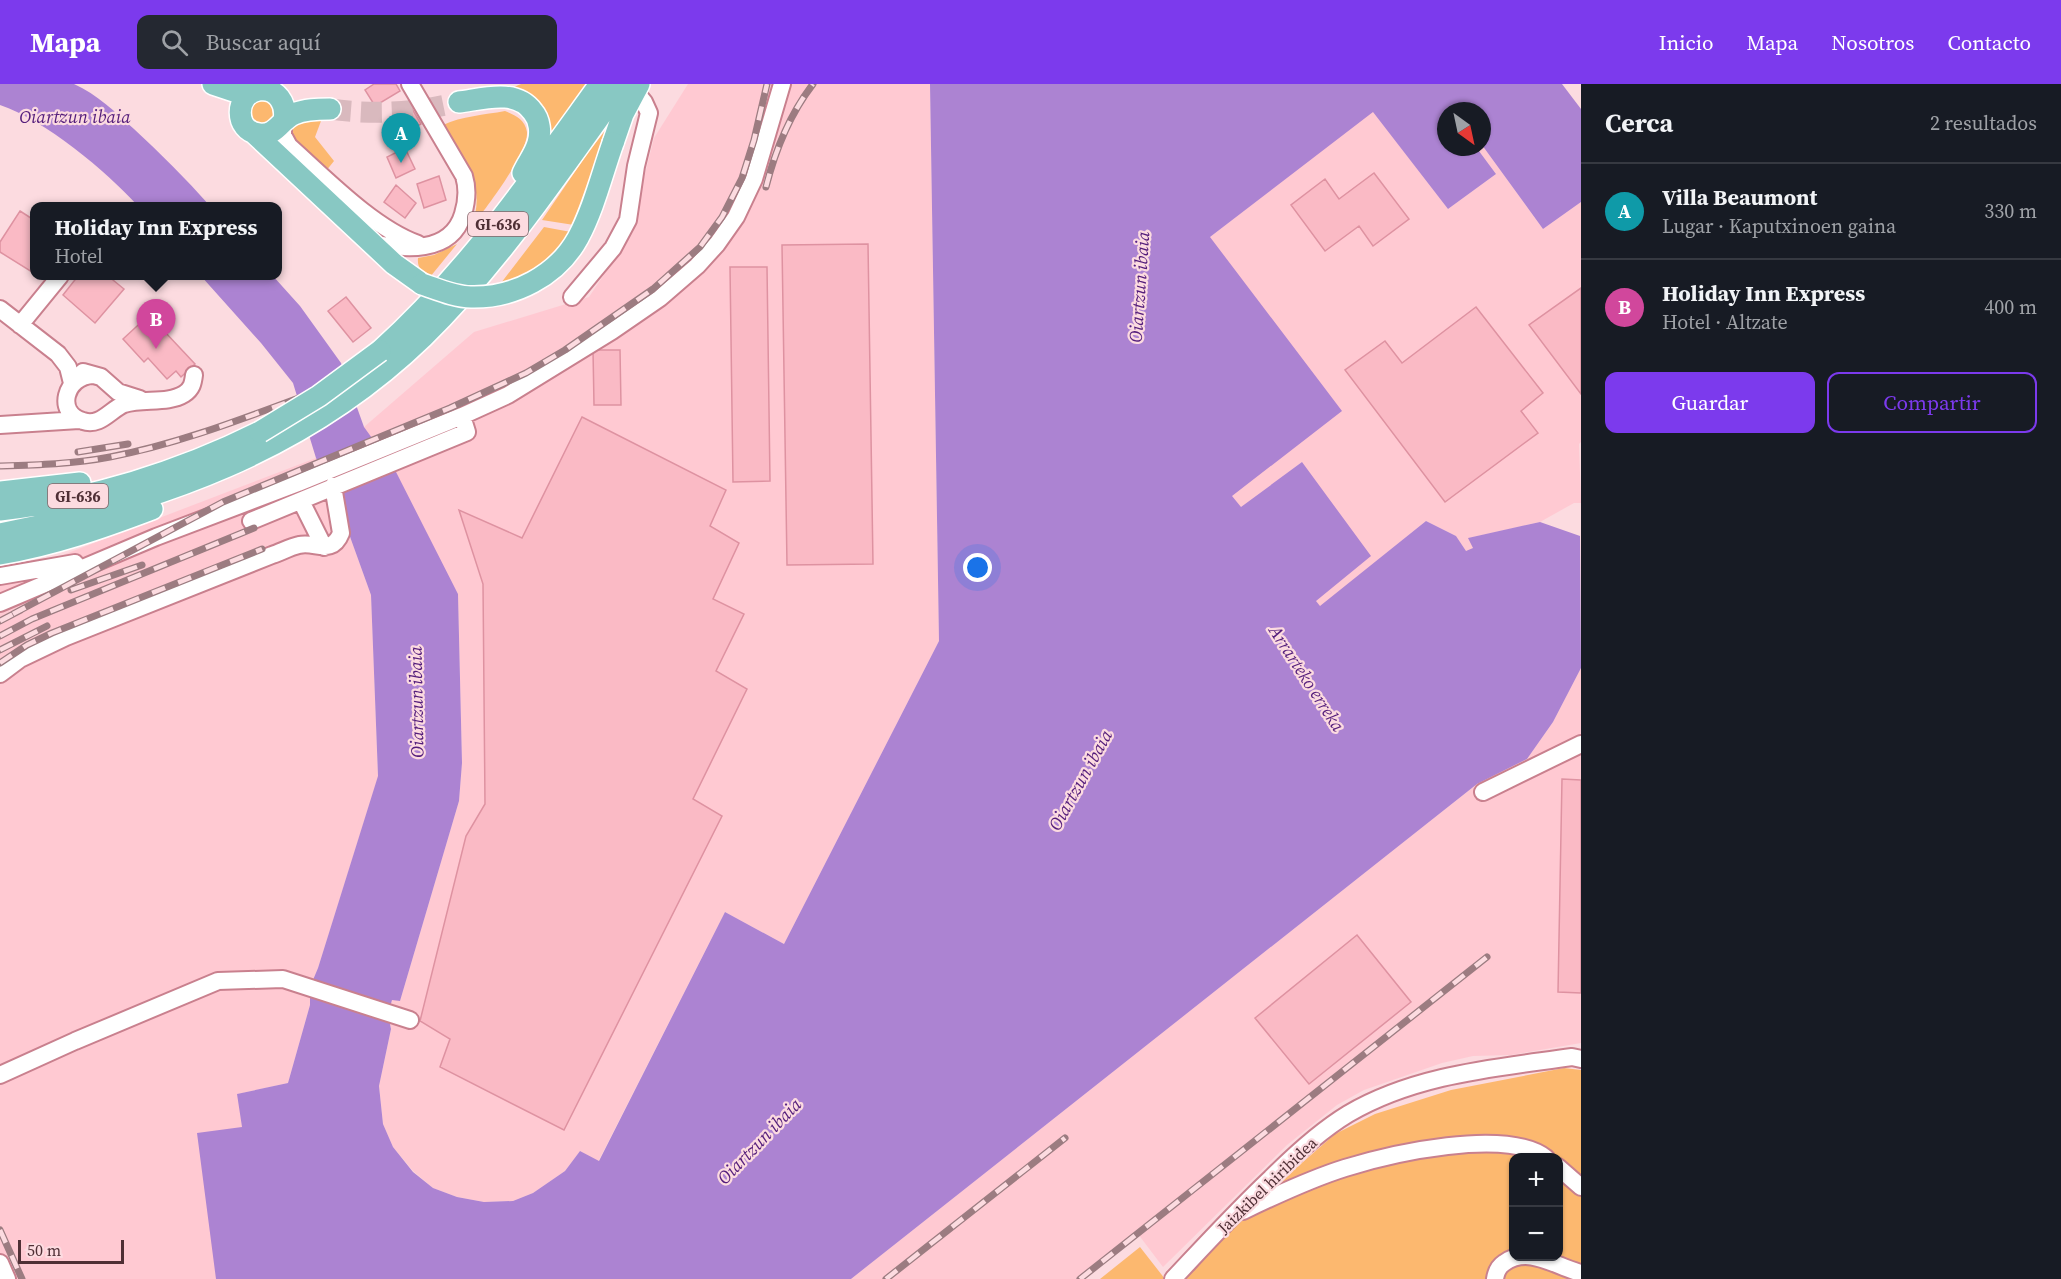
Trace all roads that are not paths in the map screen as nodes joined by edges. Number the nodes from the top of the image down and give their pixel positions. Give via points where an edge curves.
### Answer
1 (410, 84) edge
2 (497, 84) edge
3 (600, 84) edge
4 (782, 84) edge
5 (215, 85) edge
6 (632, 86) edge
7 (252, 92) junction
8 (280, 97) junction
9 (240, 116) junction
10 (283, 121) junction
11 (254, 133) junction
12 (507, 212) junction
13 (370, 242) junction
14 (428, 246) junction
15 (57, 280) edge
16 (572, 297) dead end
17 (0, 309) edge
18 (20, 325) junction
19 (386, 358) junction
20 (68, 367) junction
21 (93, 375) junction
22 (194, 375) dead end
23 (112, 388) junction
24 (69, 391) junction
25 (140, 399) junction
26 (110, 411) junction
27 (462, 416) junction
28 (79, 420) junction
29 (30, 424) junction
30 (0, 425) edge
31 (265, 440) junction
32 (231, 466) junction
33 (155, 475) junction
34 (334, 485) junction
35 (0, 492) edge
36 (300, 501) junction
37 (0, 510) edge
38 (251, 521) dead end
39 (0, 534) edge
40 (324, 547) junction
41 (0, 554) edge
42 (105, 558) junction
43 (0, 576) edge
44 (0, 603) edge
45 (0, 674) edge
46 (1581, 744) edge
47 (1483, 792) dead end
48 (410, 1020) dead end
49 (1578, 1057) edge
50 (0, 1076) edge
51 (1538, 1153) edge
52 (1563, 1171) edge
53 (1581, 1187) edge
54 (1233, 1216) junction
55 (0, 1263) edge
56 (1581, 1273) edge
57 (7, 1279) edge
58 (1173, 1279) edge
59 (1495, 1279) edge

1 - 14 street via 466,182 459,225 442,241
2 - 12 main road via 459,102 502,96 520,100 537,116 540,126 539,141
3 - 12 main road, GI-636
4 - 27 street via 754,179 736,217 697,266 612,331 508,395
5 - 7 main road
5 - 9 main road
6 - 13 main road, bridge via 585,224 553,270 526,286 492,296 469,297 422,284
6 - 16 street via 649,113 628,220 613,248
6 - 19 main road, GI-636 via 471,286 423,337
7 - 8 main road via 270,90
7 - 9 main road via 243,100
8 - 10 main road via 285,108
8 - 10 main road via 330,109 306,110
9 - 11 main road
10 - 11 main road via 268,134
10 - 14 street via 283,135 289,146 328,181 398,235
11 - 13 main road
12 - 19 main road, GI-636 via 410,324
13 - 14 street
15 - 18 street
17 - 18 street
18 - 20 street via 58,354
19 - 31 main road, GI-636, bridge via 319,396
20 - 21 street
20 - 24 street
21 - 23 street
21 - 24 street via 85,375
22 - 25 street via 192,387 185,394 173,399
23 - 25 street
23 - 26 street
24 - 28 street via 70,412
24 - 29 street via 53,411
25 - 26 street
26 - 28 street via 98,421
27 - 34 street via 467,432
27 - 42 street
28 - 29 street
29 - 30 street
31 - 32 main road, GI-636
31 - 33 main road, GI-636
32 - 39 main road, GI-636 via 96,513
32 - 41 main road via 198,492 100,529
33 - 35 main road
33 - 37 main road, GI-636 via 91,493
34 - 36 street
34 - 40 street via 341,533 338,540
36 - 38 street
36 - 40 street
40 - 45 street via 301,544 272,555 66,637
42 - 43 street
42 - 44 street
46 - 47 street
48 - 50 street via 283,979 218,981
49 - 54 street, Jaizkibel hiribidea via 1457,1074 1365,1105 1311,1141
51 - 54 street via 1521,1146 1480,1143 1437,1147 1344,1168
52 - 53 street
54 - 58 street, Jaizkibel hiribidea
55 - 57 street
56 - 59 street via 1541,1258 1513,1257 1501,1265

